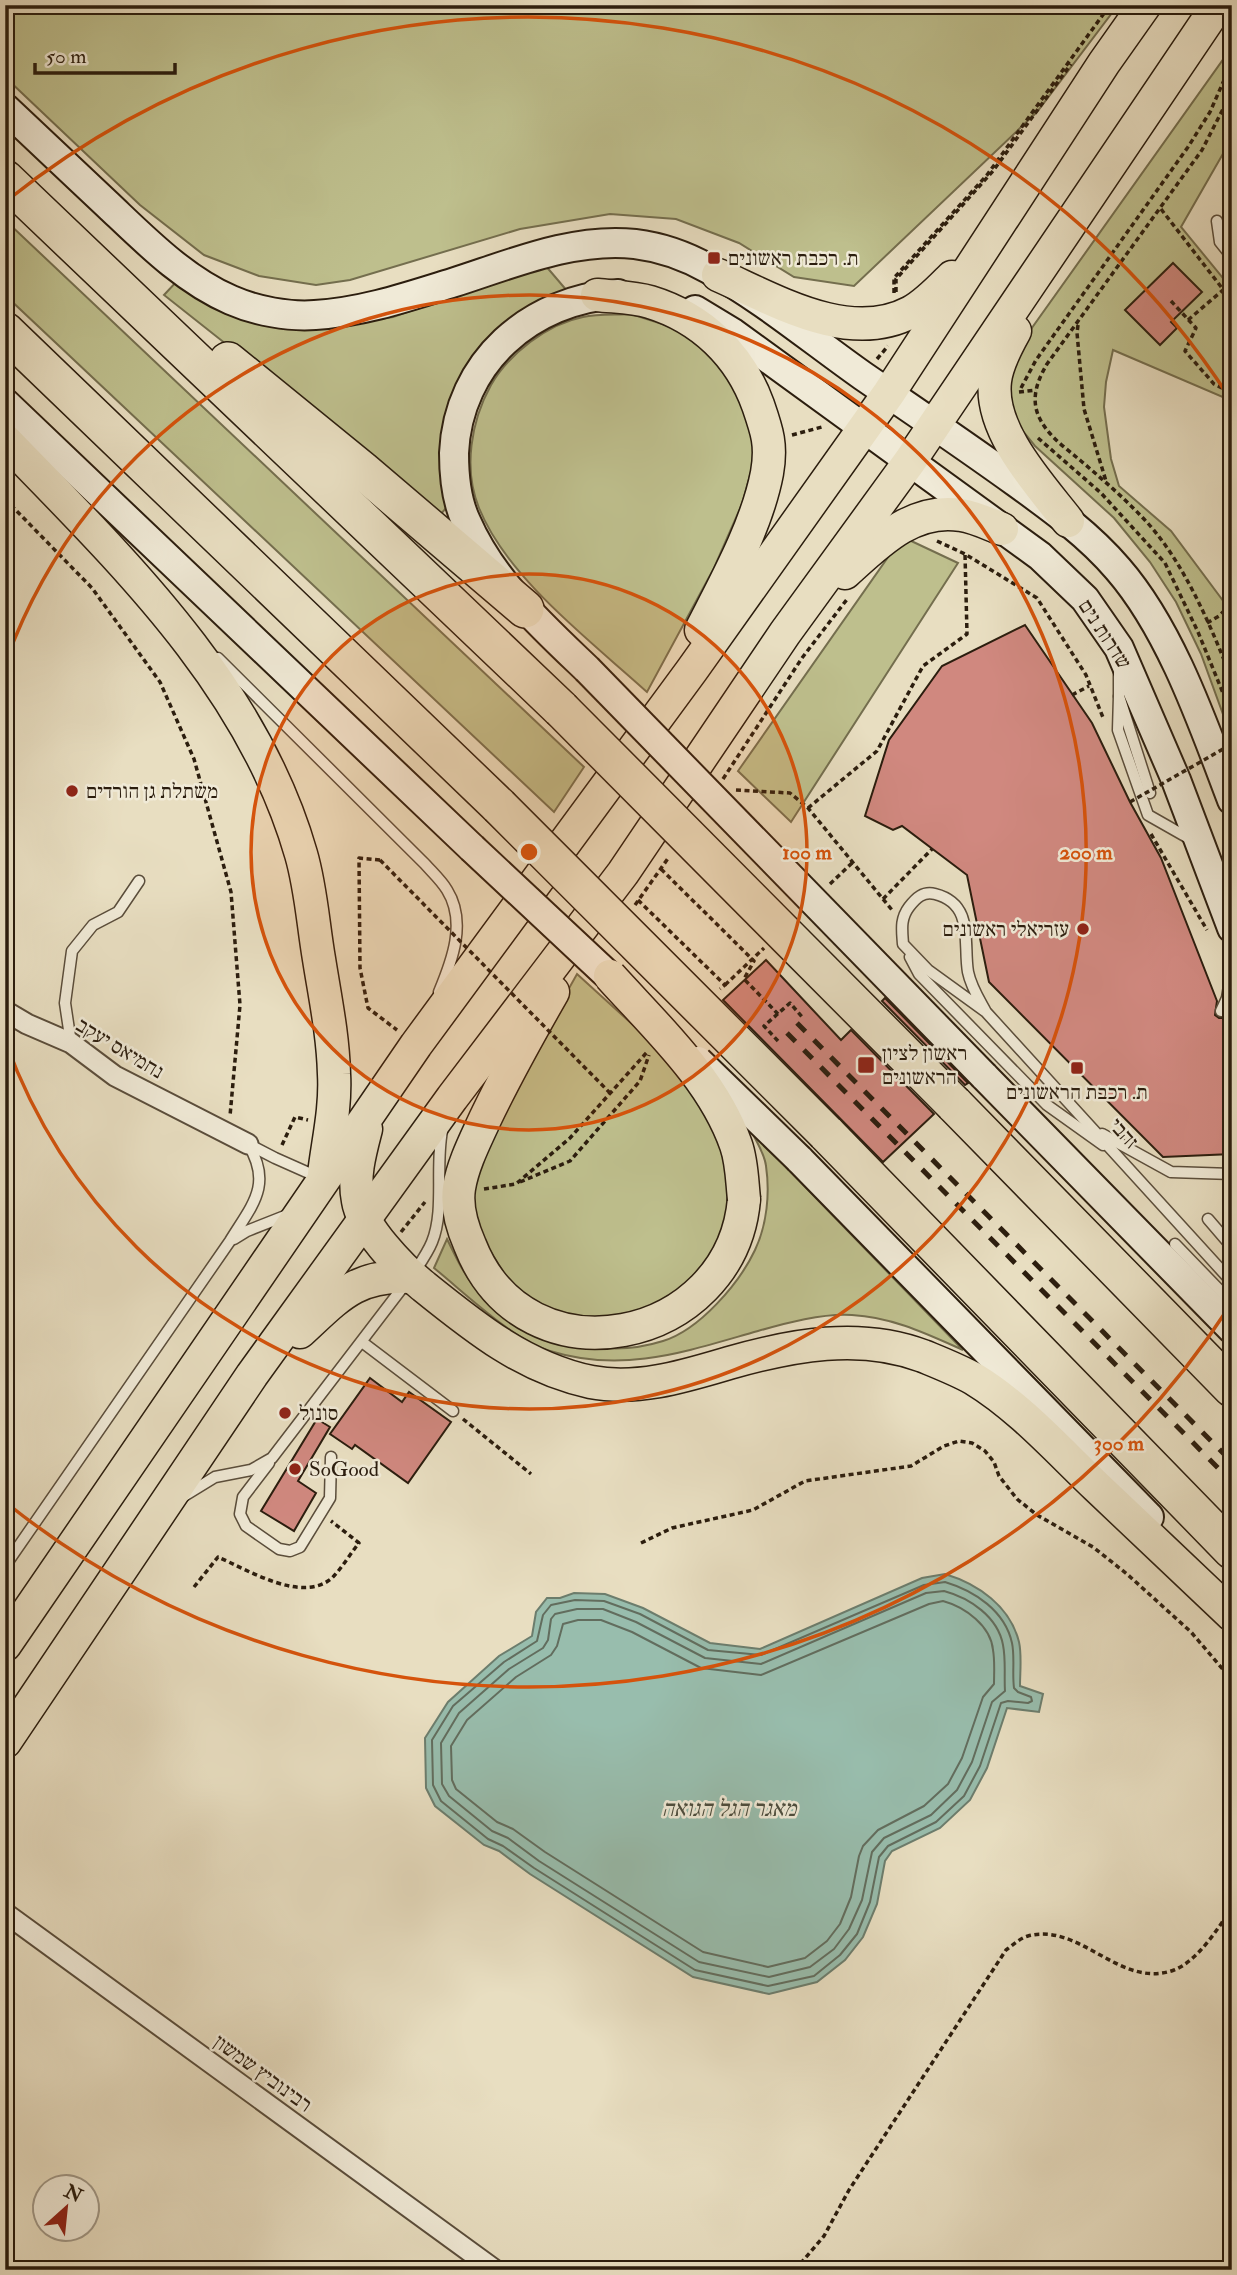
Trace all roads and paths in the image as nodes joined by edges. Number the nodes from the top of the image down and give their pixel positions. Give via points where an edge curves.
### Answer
1 (1112, 5) edge
2 (1145, 5) edge
3 (1218, 5) edge
4 (1232, 62) edge
5 (1232, 77) edge
6 (5, 108) edge
7 (12, 186) edge
8 (1161, 209) junction
9 (1077, 214) junction
10 (1004, 218) junction
11 (1217, 220) dead end
12 (1232, 257) edge
13 (718, 275) junction
14 (1223, 290) junction
15 (597, 295) junction
16 (1171, 300) dead end
17 (1232, 301) edge
18 (895, 319) junction
19 (1188, 320) junction
20 (1078, 322) junction
21 (5, 331) edge
22 (1036, 390) junction
23 (1018, 392) junction
24 (889, 393) junction
25 (1232, 393) edge
26 (1020, 402) dead end
27 (5, 403) edge
28 (935, 424) junction
29 (864, 427) junction
30 (1030, 430) dead end
31 (5, 440) edge
32 (910, 461) junction
33 (1107, 483) junction
34 (5, 499) edge
35 (1068, 521) junction
36 (904, 524) junction
37 (1002, 529) junction
38 (964, 554) junction
39 (116, 557) junction
40 (1232, 603) edge
41 (525, 610) junction
42 (1207, 623) junction
43 (785, 633) junction
44 (202, 643) dead end
45 (1119, 648) junction
46 (212, 653) dead end
47 (1232, 680) edge
48 (1090, 686) junction
49 (1072, 695) dead end
50 (1119, 696) junction
51 (1232, 715) edge
52 (1107, 729) dead end
53 (637, 744) junction
54 (1232, 744) edge
55 (729, 789) dead end
56 (1131, 790) dead end
57 (1150, 793) dead end
58 (1232, 800) edge
59 (1130, 802) dead end
60 (1136, 803) dead end
61 (808, 808) junction
62 (1145, 825) dead end
63 (1200, 844) junction
64 (932, 849) dead end
65 (631, 861) junction
66 (139, 881) dead end
67 (883, 899) junction
68 (902, 922) junction
69 (1226, 931) edge
70 (903, 944) junction
71 (1232, 968) edge
72 (610, 976) junction
73 (1232, 1007) edge
74 (5, 1011) edge
75 (986, 1012) junction
76 (778, 1014) junction
77 (803, 1018) dead end
78 (778, 1041) dead end
79 (71, 1043) junction
80 (416, 1045) junction
81 (611, 1094) junction
82 (452, 1098) junction
83 (371, 1111) junction
84 (331, 1124) junction
85 (1095, 1130) junction
86 (225, 1132) junction
87 (570, 1138) dead end
88 (248, 1143) junction
89 (275, 1158) junction
90 (1120, 1158) junction
91 (1232, 1174) edge
92 (516, 1184) dead end
93 (316, 1192) junction
94 (1208, 1219) dead end
95 (365, 1220) junction
96 (230, 1241) junction
97 (1175, 1244) dead end
98 (1232, 1247) edge
99 (411, 1277) junction
100 (1232, 1282) edge
101 (1232, 1303) edge
102 (1232, 1329) edge
103 (362, 1342) junction
104 (252, 1375) junction
105 (1232, 1388) edge
106 (453, 1411) joint
107 (331, 1457) dead end
108 (272, 1458) junction
109 (531, 1474) dead end
110 (163, 1509) junction
111 (321, 1513) junction
112 (641, 1543) dead end
113 (1232, 1550) edge
114 (5, 1566) edge
115 (194, 1587) dead end
116 (1232, 1609) edge
117 (1232, 1615) edge
118 (5, 1645) edge
119 (1232, 1680) edge
120 (5, 1742) edge
121 (1232, 1908) edge
122 (5, 1913) edge
123 (495, 2270) edge
124 (795, 2270) edge

1 - 18 path via 993,171 896,279
2 - 10 main road
3 - 9 main road
4 - 23 path via 1188,147
5 - 8 path via 1214,129
6 - 13 main road via 139,235 185,272 231,300 257,309 313,316 354,310 532,257 596,245 661,249
7 - 41 highway via 362,470
7 - 105 highway, bridge via 561,709
8 - 14 path
8 - 20 path
9 - 28 main road
9 - 35 main road via 1012,336 994,383 1010,442
10 - 18 main road via 951,278 914,311
10 - 24 main road
11 - 12 lane via 1220,242
13 - 18 main road via 807,314 846,322
13 - 24 main road
14 - 17 path
14 - 19 path
15 - 29 main road, שדרות נים via 625,293 682,303 708,316
15 - 41 main road, שדרות נים via 555,307 506,340 476,378 457,424 454,470 465,520
15 - 53 main road via 649,301 708,331 749,381 770,441 767,473 742,545 702,629
16 - 19 path
19 - 25 path via 1196,328 1185,351 1214,384
20 - 22 path via 1047,364
20 - 33 path via 1084,409
21 - 113 highway, bridge via 499,806
22 - 23 path
22 - 33 path via 1036,406 1045,427
23 - 26 path
24 - 28 main road
24 - 29 main road
27 - 72 main road, bridge
28 - 32 main road
28 - 35 main road
29 - 32 main road, שדרות נים
29 - 53 main road
30 - 51 path via 1101,493 1165,563
31 - 39 main road
32 - 37 main road, שדרות נים
32 - 43 main road
33 - 42 path via 1160,539
34 - 86 path via 92,588 160,682 194,759 231,892 240,1005 232,1109
35 - 58 main road via 1119,570 1159,627
36 - 37 main road via 946,513
36 - 38 path
36 - 43 main road via 832,585
37 - 45 main road, שדרות נים via 1040,556 1085,599
38 - 48 path via 1037,598
38 - 61 path via 967,634 923,666 877,751
39 - 44 lane
39 - 84 main road via 206,665 256,741 280,794 302,855 330,1021
40 - 42 path
41 - 102 main road, שדרות נים, bridge
42 - 47 path
43 - 65 main road
45 - 50 lane
45 - 63 main road, שדרות נים
46 - 80 lane via 447,889 455,908 453,958
48 - 49 path
48 - 52 path
50 - 57 lane
50 - 63 lane via 1118,730 1148,815
53 - 80 main road
54 - 59 path, bridge
55 - 61 path via 790,793
56 - 60 path
61 - 67 path
62 - 69 path
63 - 69 main road, שדרות נים
64 - 67 path
65 - 72 main road, bridge via 515,1058 473,1145 459,1190 461,1224 488,1279 529,1316 584,1334 613,1333 652,1322 701,1289 718,1271 737,1236 744,1199 737,1146 716,1103 674,1046
65 - 76 path via 754,961 744,979
65 - 82 main road
66 - 79 lane via 118,912 93,925 72,951 65,1003
67 - 68 path
68 - 70 lane
68 - 75 lane via 919,895 929,893 949,900 966,925 968,970
70 - 75 lane via 928,970
70 - 90 lane via 919,974 1047,1104
71 - 73 lane via 1221,1012
72 - 116 main road, bridge via 799,1159 1138,1505
74 - 79 street, נחמיאס יעקב
75 - 85 lane, זהבי
76 - 77 path via 790,1003
76 - 78 path via 765,1026
79 - 86 street, נחמיאס יעקב via 115,1076
80 - 81 path, bridge via 368,1008 360,968 359,858 380,860
80 - 83 main road
81 - 87 path
81 - 92 path via 652,1046 640,1081 570,1161
82 - 95 main road
82 - 99 lane via 438,1149 436,1229 432,1245
83 - 93 main road
83 - 95 main road via 356,1185
84 - 89 path via 295,1117
84 - 93 main road
85 - 90 lane, זהבי
85 - 91 lane via 1171,1172
86 - 88 street, נחמיאס יעקב
88 - 89 lane
88 - 96 lane via 258,1163 260,1185
89 - 93 lane
90 - 100 lane, זהבי
93 - 96 lane
93 - 118 main road
94 - 98 lane
95 - 99 main road
95 - 104 main road
96 - 114 lane
97 - 101 lane
99 - 103 lane
99 - 104 main road via 378,1278 347,1291
99 - 117 main road via 507,1350 564,1375 594,1382 654,1382 815,1344 859,1341 920,1355 974,1380 1020,1415
103 - 106 lane
103 - 108 lane
104 - 110 main road
106 - 109 path
107 - 111 lane via 330,1498
108 - 110 lane via 251,1470 215,1477
108 - 111 lane via 243,1497 240,1514 246,1526 279,1549 290,1551 300,1547
110 - 120 main road
111 - 115 path via 359,1543 331,1578 311,1589 279,1584 218,1557
112 - 119 path via 672,1528 753,1510 805,1481 911,1466 944,1446 972,1443 994,1462 1017,1499 1127,1574 1191,1632
121 - 124 path via 1205,1946 1175,1969 1149,1973 1111,1962 1066,1937 1048,1933 1025,1936 1006,1951 849,2190 824,2236
122 - 123 street, רבינוביץ שמשון

